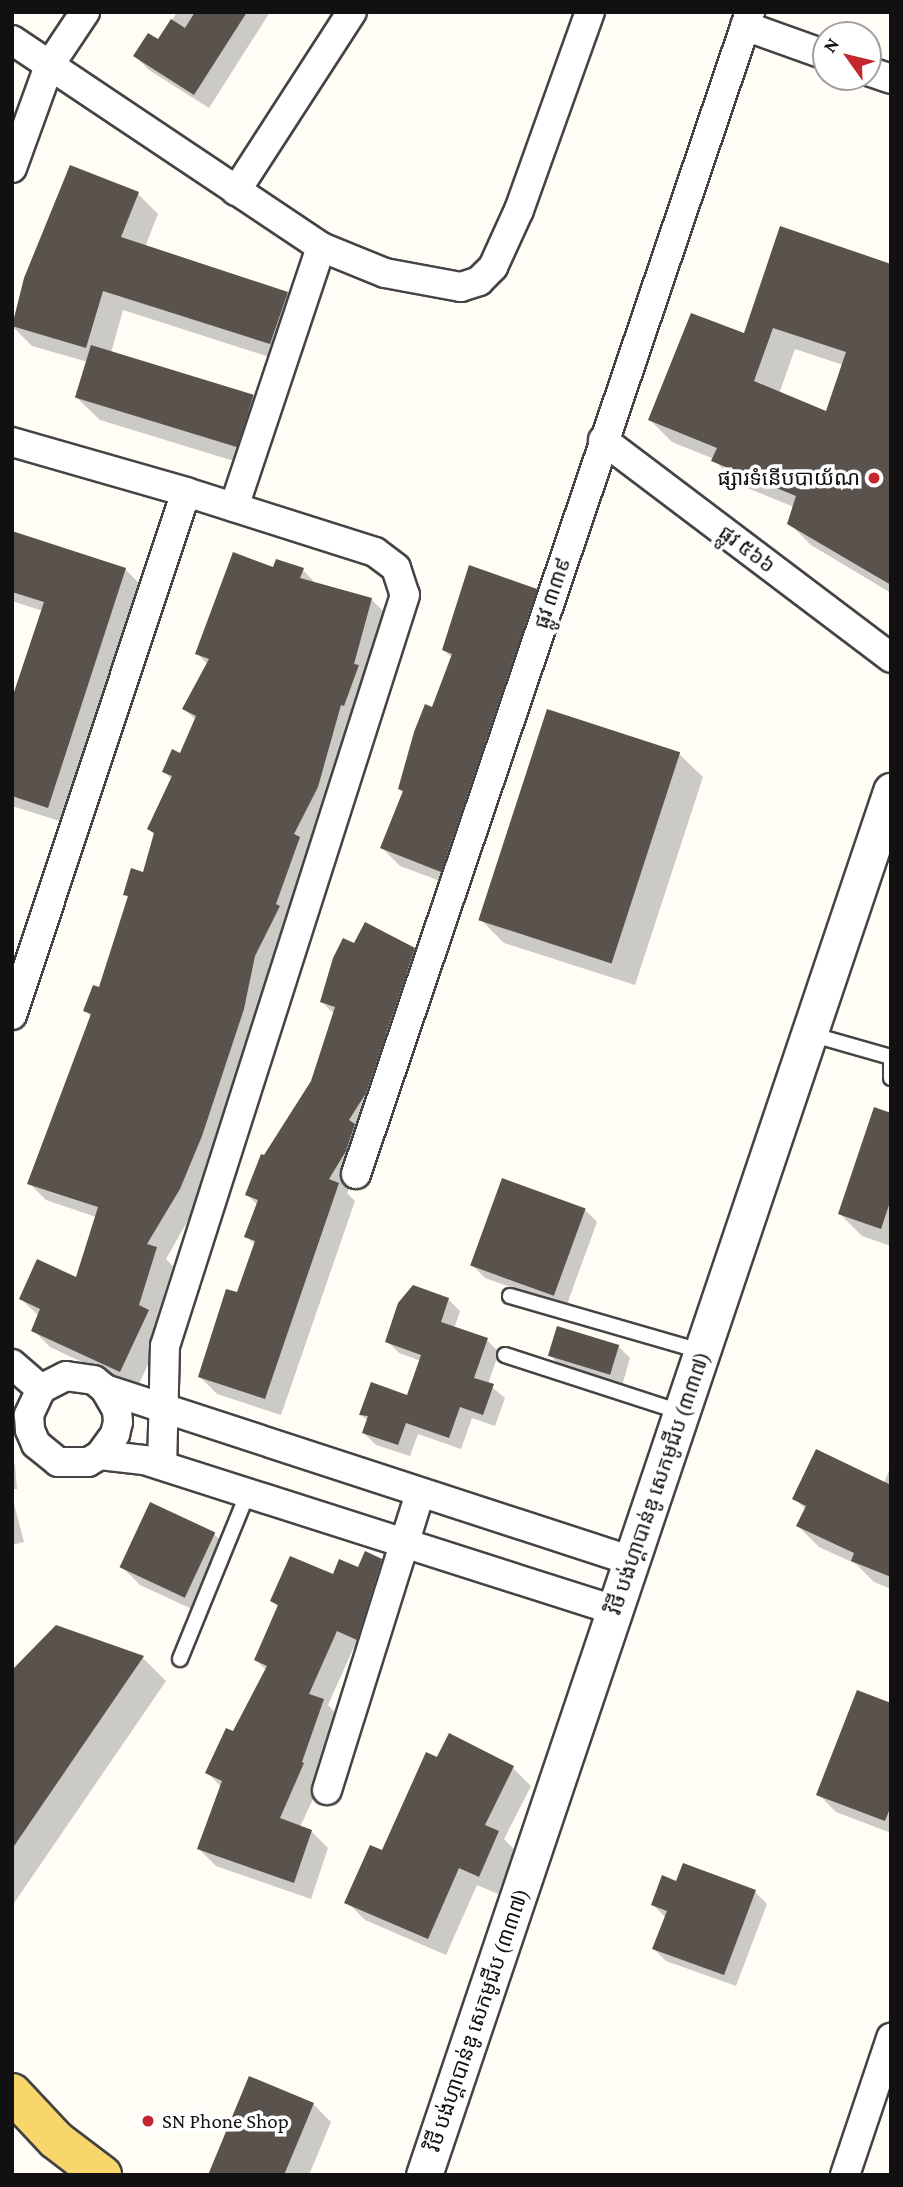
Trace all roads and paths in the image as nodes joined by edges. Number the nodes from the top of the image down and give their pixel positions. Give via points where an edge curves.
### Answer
1 (85, 12) edge
2 (352, 12) edge
3 (590, 12) edge
4 (748, 19) edge
5 (12, 40) edge
6 (812, 49) edge
7 (49, 66) junction
8 (12, 169) edge
9 (236, 191) junction
10 (321, 247) junction
11 (603, 440) junction
12 (12, 442) edge
13 (186, 492) junction
14 (234, 507) junction
15 (891, 659) edge
16 (887, 811) edge
17 (12, 1015) edge
18 (809, 1034) junction
19 (891, 1057) edge
20 (891, 1078) edge
21 (356, 1174) dead end
22 (510, 1296) dead end
23 (702, 1352) junction
24 (506, 1355) dead end
25 (12, 1364) edge
26 (41, 1389) junction
27 (105, 1389) junction
28 (164, 1410) junction
29 (682, 1413) junction
30 (100, 1455) junction
31 (162, 1465) junction
32 (248, 1492) junction
33 (420, 1493) junction
34 (403, 1542) junction
35 (632, 1562) junction
36 (615, 1610) junction
37 (180, 1659) dead end
38 (327, 1790) dead end
39 (891, 2038) edge
40 (13, 2095) edge
41 (102, 2175) edge
42 (424, 2175) edge
43 (845, 2175) edge

1 - 7 street
2 - 9 street
3 - 10 street via 519,210 493,267 479,281 461,287 385,273
4 - 6 street
4 - 11 street, ផ្លូវ ៣៣៩
5 - 7 street
7 - 8 street
7 - 9 street
9 - 10 street
10 - 14 street
11 - 15 street, ផ្លូវ ៥៦៦
11 - 21 street, ផ្លូវ ៣៣៩
12 - 13 street
13 - 14 street
13 - 17 street
14 - 28 street via 375,552 396,568 405,595 164,1346
16 - 18 street, វិថី បង់ហ្គាបាន់ឌូ សេកមូជីប (៣៣៧)
18 - 19 lane
18 - 23 street, វិថី បង់ហ្គាបាន់ឌូ សេកមូជីប (៣៣៧)
19 - 20 lane
22 - 23 lane
23 - 29 street, វិថី បង់ហ្គាបាន់ឌូ សេកមូជីប (៣៣៧)
24 - 29 lane
25 - 26 street
26 - 27 street via 66,1376 87,1378
26 - 30 street via 29,1415 36,1444 58,1462 88,1462
27 - 28 street
27 - 30 street via 118,1422
28 - 31 street
28 - 33 street
29 - 35 street, វិថី បង់ហ្គាបាន់ឌូ សេកមូជីប (៣៣៧)
30 - 31 street
31 - 32 street
32 - 34 street
32 - 37 lane
33 - 34 street
33 - 35 street
34 - 36 street
34 - 38 street
35 - 36 street, វិថី បង់ហ្គាបាន់ឌូ សេកមូជីប (៣៣៧)
36 - 42 street, វិថី បង់ហ្គាបាន់ឌូ សេកមូជីប (៣៣៧)
39 - 43 street
40 - 41 main road via 56,2140

